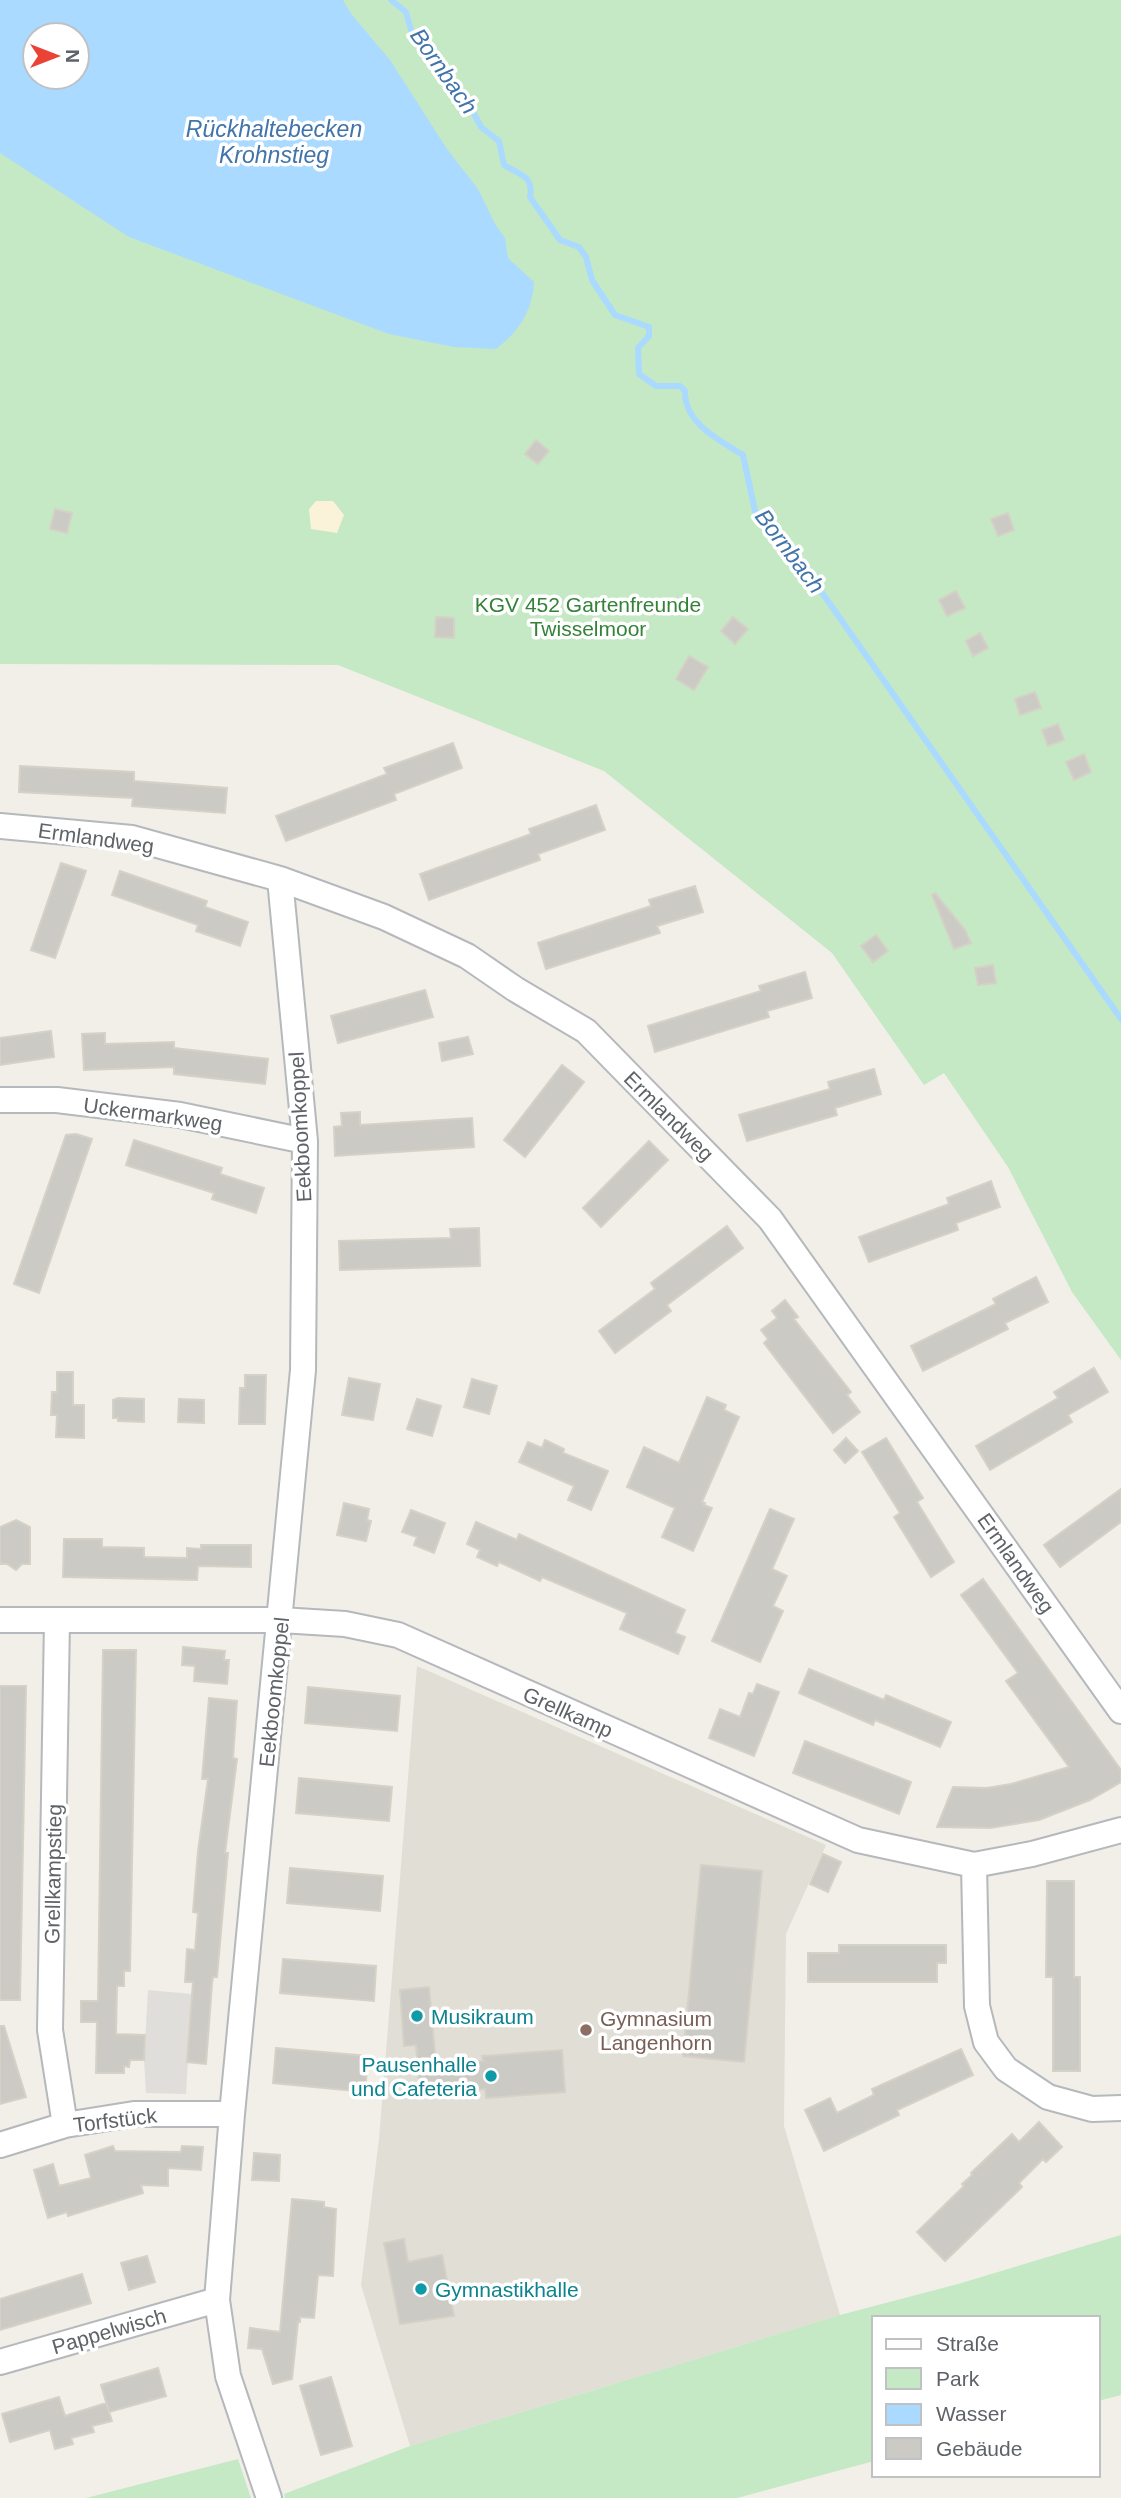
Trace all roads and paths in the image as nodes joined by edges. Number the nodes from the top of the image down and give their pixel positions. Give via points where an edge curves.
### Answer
1 (0, 826) edge
2 (281, 879) junction
3 (0, 1100) edge
4 (305, 1141) junction
5 (0, 1619) edge
6 (281, 1620) junction
7 (57, 1621) junction
8 (1121, 1711) edge
9 (1121, 1830) edge
10 (974, 1864) junction
11 (1121, 2108) edge
12 (232, 2114) junction
13 (65, 2125) junction
14 (0, 2145) edge
15 (217, 2300) junction
16 (0, 2362) edge
17 (269, 2498) edge

1 - 2 street, Ermlandweg via 132,838
2 - 4 street, Eekboomkoppel
2 - 8 street, Ermlandweg via 384,917 467,956 586,1031 770,1219
3 - 4 street, Uckermarkweg via 57,1100 180,1115
4 - 6 street, Eekboomkoppel via 303,1370
5 - 7 street, Grellkamp
6 - 7 street, Grellkamp
6 - 10 street, Grellkamp via 345,1624 398,1635 858,1840
6 - 12 street, Eekboomkoppel
7 - 13 street, Grellkampstieg via 50,2031
9 - 10 street, Grellkamp
10 - 11 street via 976,2006 986,2042 1006,2069 1048,2097 1092,2109
12 - 13 street, Torfstück via 134,2114
12 - 15 street, Eekboomkoppel
13 - 14 street, Torfstück
15 - 16 street, Pappelwisch
15 - 17 street, Eekboomkoppel via 228,2376

